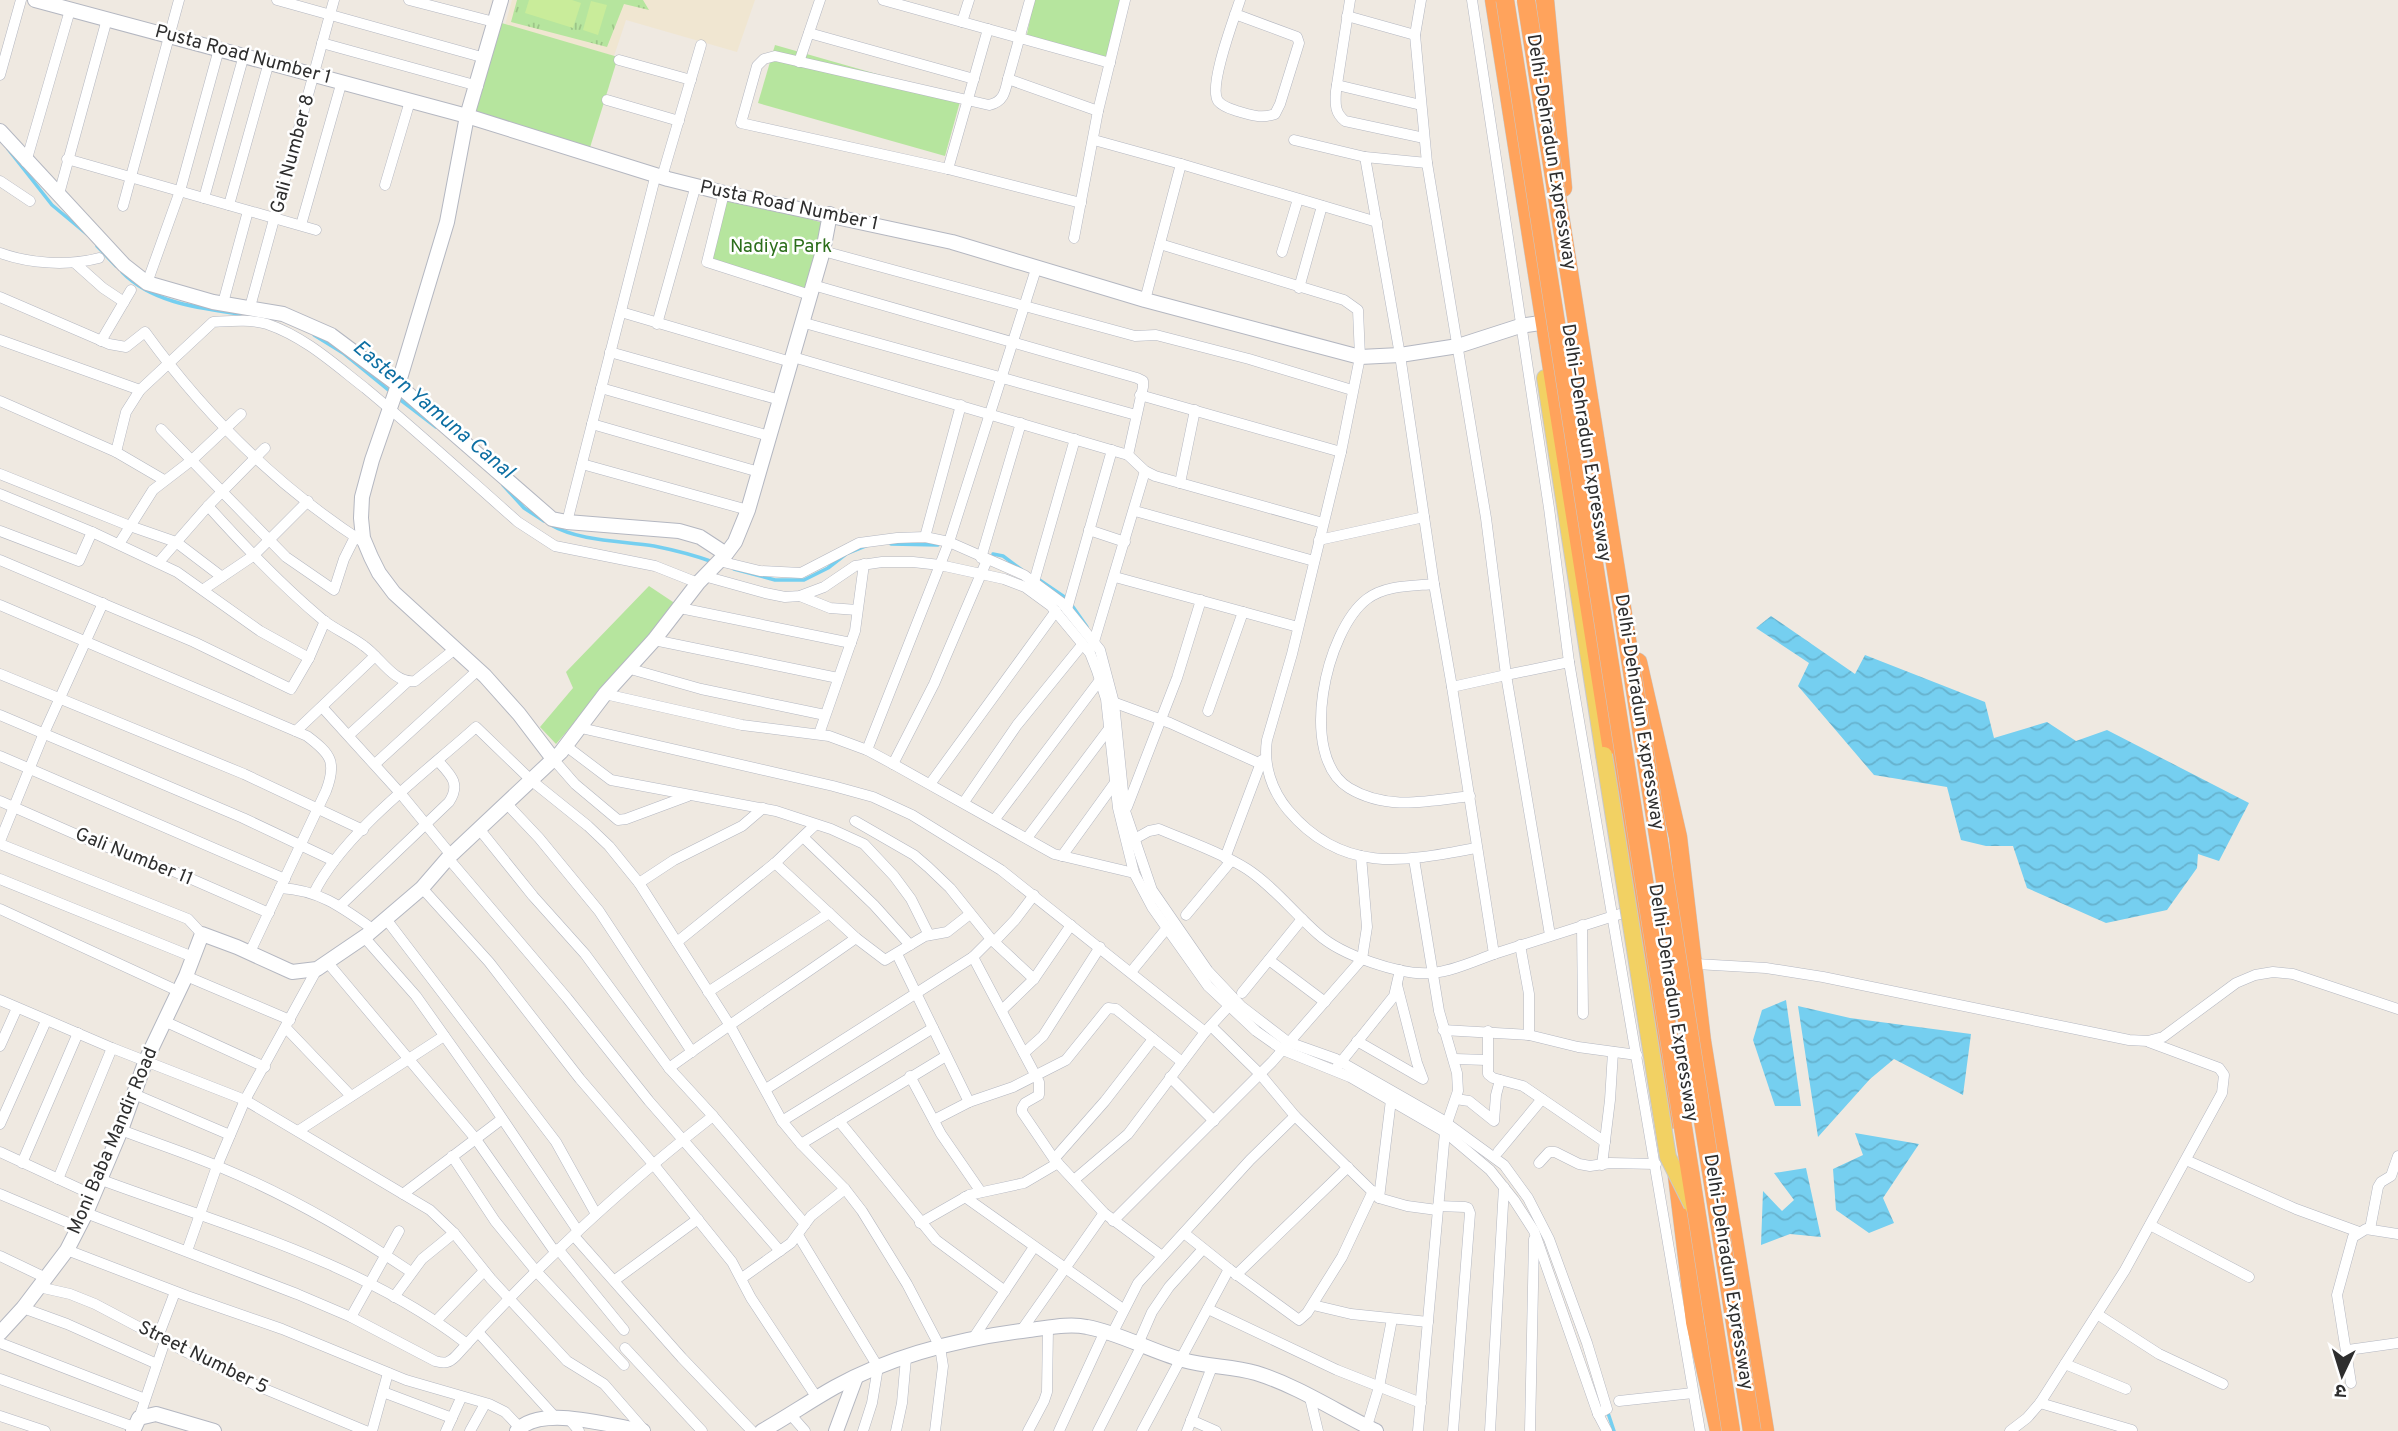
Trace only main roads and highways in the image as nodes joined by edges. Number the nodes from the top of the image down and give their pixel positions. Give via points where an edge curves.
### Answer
1 (1494, 0) edge
2 (1505, 0) edge
3 (1526, 0) edge
4 (1545, 0) edge
5 (1534, 324) junction
6 (1698, 1216) junction
7 (1719, 1431) edge
8 (1731, 1431) edge
9 (1752, 1431) edge
10 (1765, 1431) edge

1 - 5 highway, Delhi–Dehradun Expressway via 1508,84
2 - 6 highway, Delhi-Dehradun Expressway, bridge
3 - 9 highway, Delhi-Dehradun Expressway, bridge
4 - 10 highway, Delhi–Dehradun Expressway via 1564,191 1635,649 1678,837 1702,1041
5 - 6 main road, bridge via 1668,1157
5 - 7 highway, Delhi–Dehradun Expressway via 1621,801 1675,1156 1695,1322
6 - 8 highway, Delhi-Dehradun Expressway, bridge

